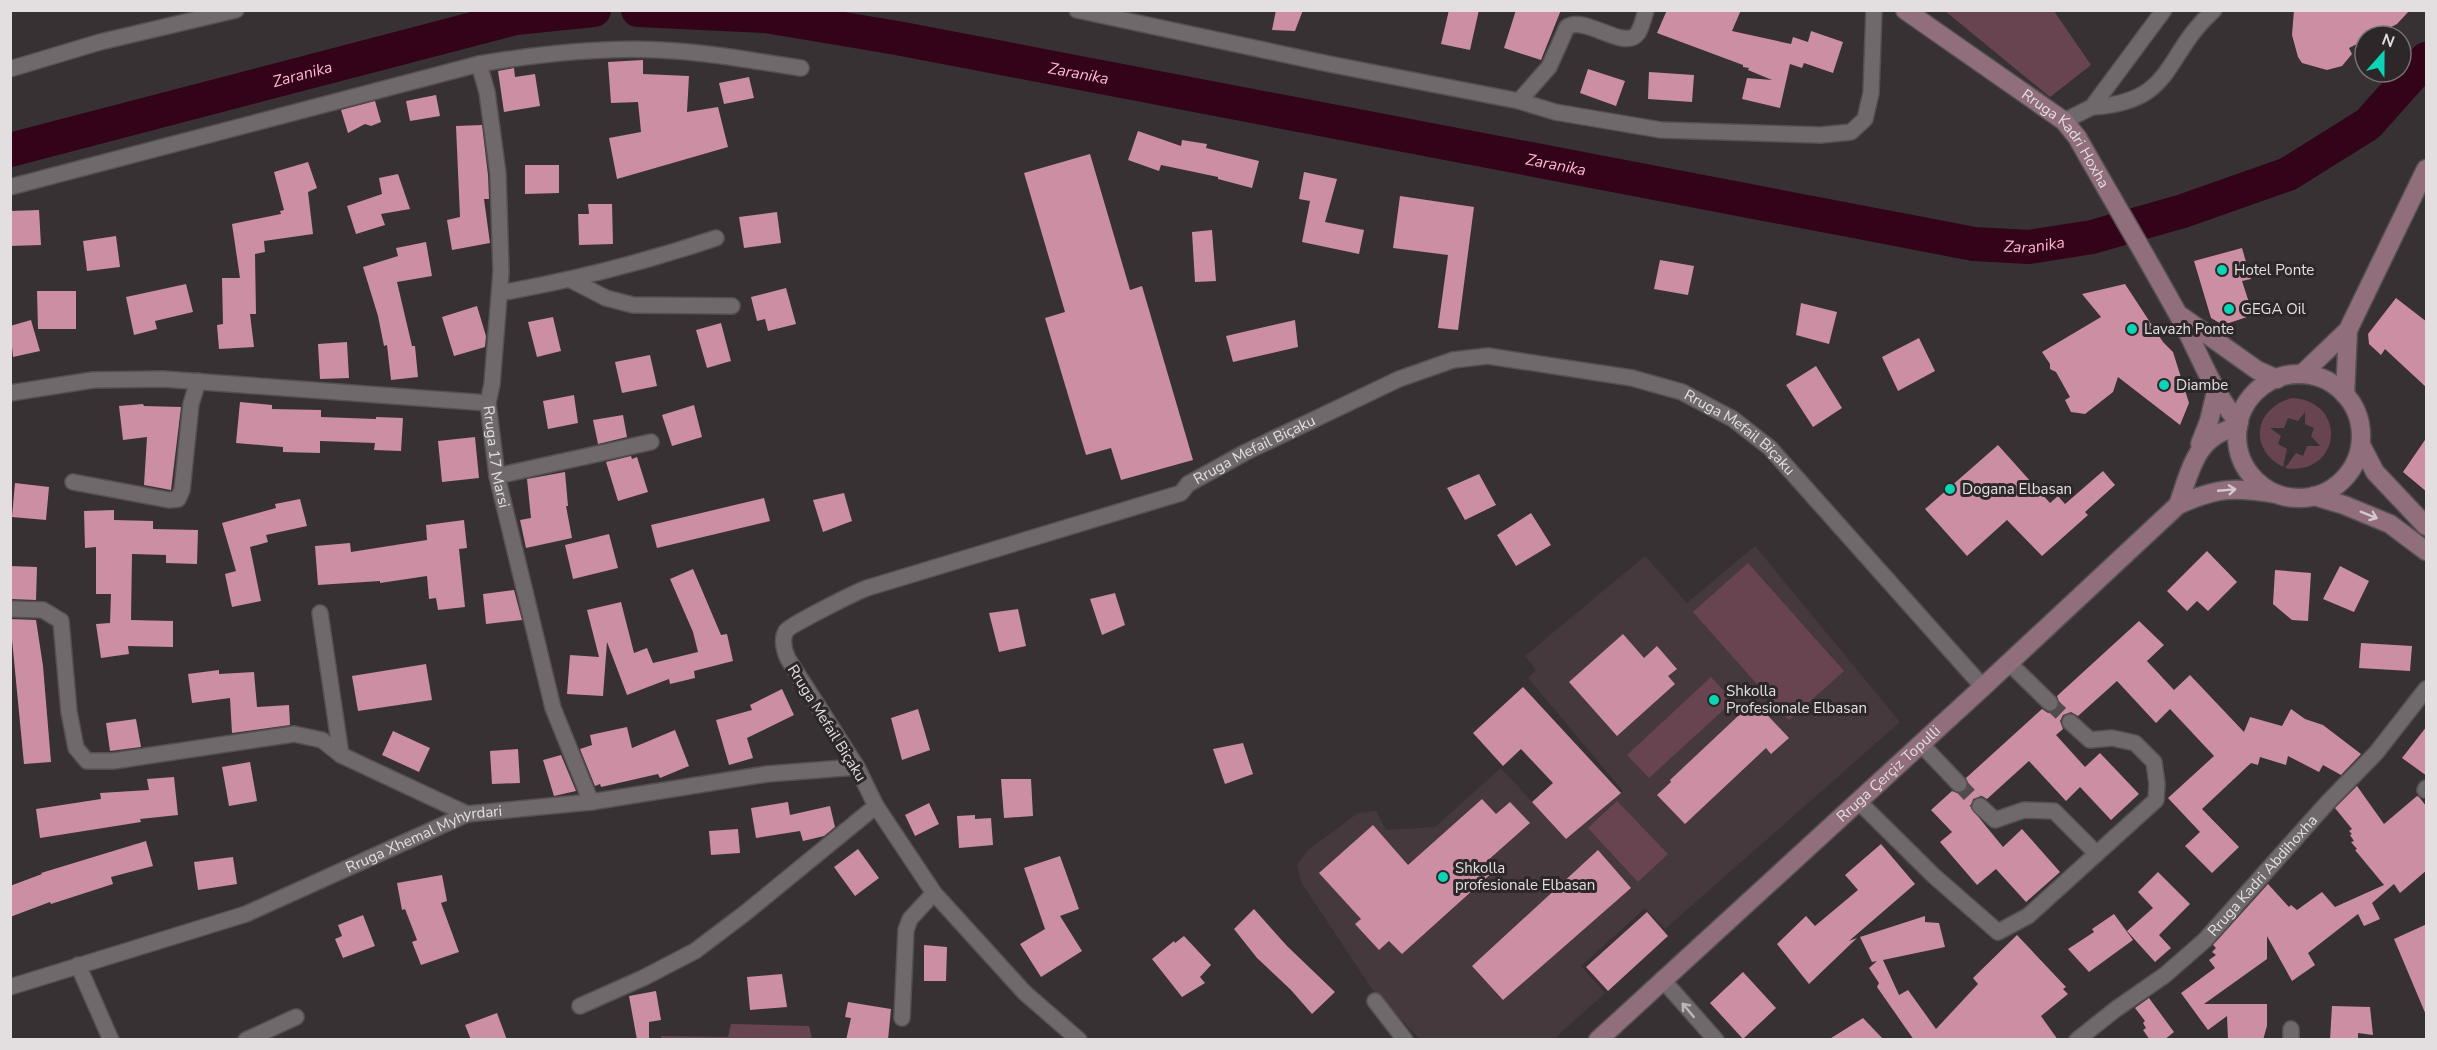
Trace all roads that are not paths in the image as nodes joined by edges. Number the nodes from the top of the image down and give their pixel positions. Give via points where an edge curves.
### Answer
1 (236, 10) edge
2 (1077, 10) edge
3 (1646, 10) edge
4 (1874, 10) edge
5 (1905, 10) edge
6 (2164, 10) edge
7 (2214, 10) edge
8 (479, 64) junction
9 (801, 68) dead end
10 (10, 69) edge
11 (1519, 100) junction
12 (2092, 106) junction
13 (2064, 121) junction
14 (2427, 169) edge
15 (10, 187) edge
16 (716, 238) dead end
17 (571, 280) junction
18 (500, 293) junction
19 (732, 306) dead end
20 (2177, 314) junction
21 (2348, 330) junction
22 (2302, 375) junction
23 (2277, 379) junction
24 (198, 381) junction
25 (2216, 392) junction
26 (10, 393) edge
27 (2345, 395) junction
28 (488, 403) junction
29 (2239, 425) junction
30 (651, 442) dead end
31 (2361, 445) junction
32 (2196, 455) junction
33 (497, 476) junction
34 (73, 482) dead end
35 (2277, 494) junction
36 (2314, 496) junction
37 (2178, 505) junction
38 (2427, 526) edge
39 (2427, 551) edge
40 (10, 609) edge
41 (320, 613) dead end
42 (2009, 663) junction
43 (1983, 687) junction
44 (2427, 689) edge
45 (2050, 703) tunnel mouth
46 (2070, 722) tunnel mouth
47 (1921, 744) junction
48 (341, 755) junction
49 (857, 768) junction
50 (1959, 784) tunnel mouth
51 (1858, 801) junction
52 (591, 802) junction
53 (876, 806) junction
54 (1980, 806) tunnel mouth
55 (467, 814) junction
56 (2096, 853) junction
57 (934, 893) junction
58 (78, 965) junction
59 (1662, 979) junction
60 (10, 987) edge
61 (1375, 1001) dead end
62 (580, 1006) dead end
63 (296, 1017) dead end
64 (902, 1018) dead end
65 (111, 1040) edge
66 (246, 1040) edge
67 (1079, 1040) edge
68 (1405, 1040) edge
69 (1598, 1040) edge
70 (1716, 1040) edge
71 (2077, 1040) edge

1 - 10 street via 100,42
2 - 11 street
3 - 11 street via 1632,38 1579,23 1567,27 1549,67
4 - 11 street via 1871,93 1864,119 1851,132 1788,135 1661,129 1555,112
5 - 13 main road, Rruga Kadri Hoxha
6 - 12 street
7 - 12 street via 2198,24 2157,86 2145,95 2115,105
8 - 9 street via 547,53 651,50
8 - 15 street
8 - 18 street, Rruga 17 Marsi via 498,174
12 - 13 street
13 - 20 main road, Rruga Kadri Hoxha via 2077,137
14 - 21 main road
16 - 17 street
17 - 18 street
17 - 19 street via 606,298 633,305
18 - 28 street, Rruga 17 Marsi
20 - 23 main road, Rruga Kadri Hoxha via 2257,370
20 - 25 main road, Rruga Kadri Hoxha
21 - 22 main road
21 - 27 main road
22 - 23 main road
22 - 27 main road via 2326,380
23 - 29 main road via 2251,397
24 - 26 street via 93,380
24 - 28 street
24 - 34 street via 191,404 178,499
25 - 29 main road, Rruga Kadri Hoxha
25 - 32 main road
27 - 31 main road via 2361,427
28 - 33 street, Rruga 17 Marsi
29 - 32 main road via 2213,435
29 - 35 main road via 2242,460 2262,486
30 - 33 street
31 - 36 main road via 2345,478
31 - 38 main road via 2375,472
32 - 37 main road
33 - 52 street, Rruga 17 Marsi via 554,708
35 - 36 main road via 2295,498
37 -> 35 main road via 2205,493 2229,489
36 -> 39 main road via 2385,521
37 - 42 main road, Rruga Çerçiz Topulli
40 - 48 street via 43,610 61,621 69,712 76,748 87,761 113,761 294,734 322,740
41 - 48 street
42 - 43 main road, Rruga Çerçiz Topulli
42 - 45 street
43 - 47 main road, Rruga Çerçiz Topulli
43 - 49 street, Rruga Mefail Biçaku via 1770,448 1733,419 1683,392 1632,378 1488,356 1453,360 1399,379 1246,452 1188,484 1181,493 867,588 789,627 783,640 788,659
44 - 71 street, Rruga Kadri Abdihoxha via 2376,753 2205,940
46 - 56 street via 2090,740 2112,738 2135,743 2154,762 2156,800
47 - 50 street
47 - 51 main road, Rruga Çerçiz Topulli
48 - 55 street
49 - 52 street, Rruga Xhemal Myhyrdari via 767,774
49 - 53 street, Rruga Mefail Biçaku
51 - 56 street via 1998,932 2028,916
51 - 59 main road, Rruga Çerçiz Topulli
52 - 55 street, Rruga Xhemal Myhyrdari
53 - 57 street, Rruga Mefail Biçaku
53 - 62 street via 695,951
54 - 56 street via 1995,820 2024,810 2054,811
55 - 58 street, Rruga Xhemal Myhyrdari via 246,914
57 - 64 street via 906,930
57 - 67 street, Rruga Mefail Biçaku via 1025,993
58 - 60 street, Rruga Xhemal Myhyrdari
58 - 65 street
59 - 69 main road, Rruga Çerçiz Topulli
70 -> 59 street
61 - 68 street
63 - 66 street

